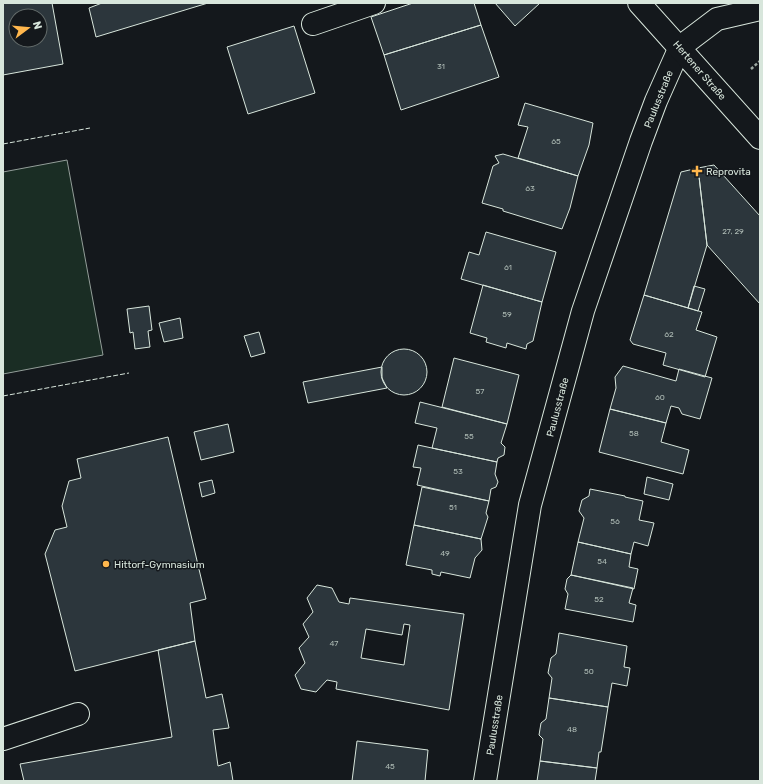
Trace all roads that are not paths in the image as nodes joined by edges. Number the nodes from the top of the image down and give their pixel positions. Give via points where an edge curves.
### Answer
1 (374, 3) edge
2 (639, 3) edge
3 (760, 9) edge
4 (313, 24) dead end
5 (680, 47) junction
6 (760, 138) edge
7 (78, 714) dead end
8 (3, 739) edge
9 (485, 781) edge

1 - 4 street
2 - 5 street, Hertener Straße
3 - 5 street via 717,19
5 - 6 street, Hertener Straße
5 - 9 street, Paulusstraße via 641,141 583,311 530,505
7 - 8 street

